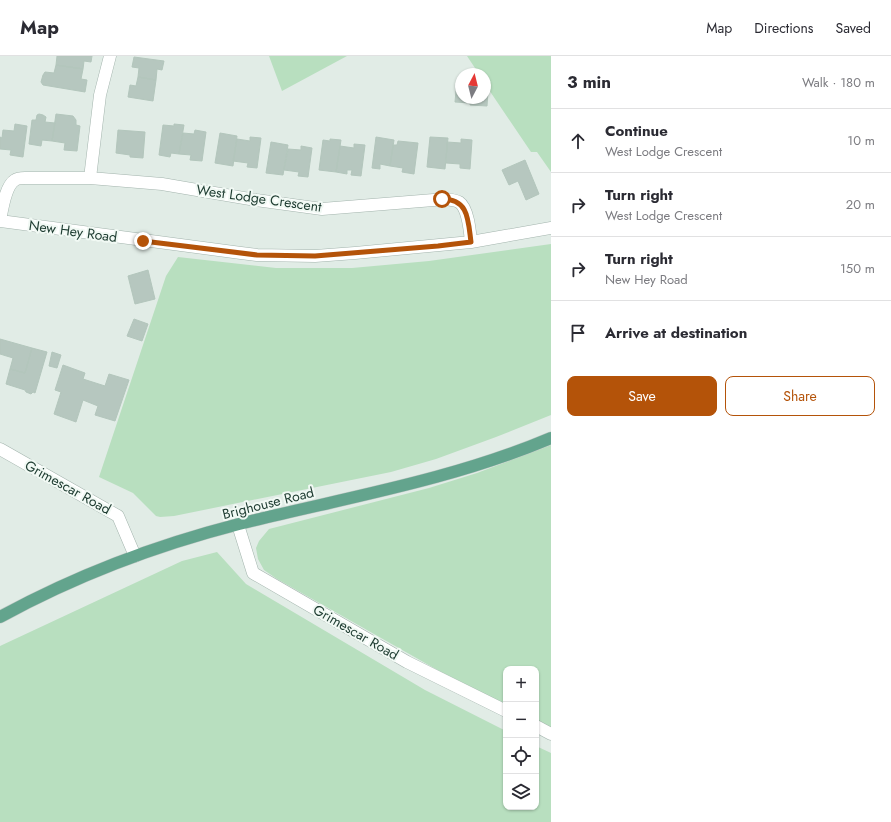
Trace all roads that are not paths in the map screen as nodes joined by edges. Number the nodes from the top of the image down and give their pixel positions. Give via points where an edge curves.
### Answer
1 (110, 56) edge
2 (90, 178) junction
3 (0, 221) edge
4 (551, 228) edge
5 (471, 242) junction
6 (551, 438) edge
7 (0, 449) edge
8 (238, 525) junction
9 (135, 556) junction
10 (0, 617) edge
11 (503, 710) edge
12 (539, 728) edge
13 (551, 734) edge

1 - 2 street via 100,95
2 - 3 street, West Lodge Crescent via 16,180 6,193
2 - 5 street, West Lodge Crescent via 162,184 322,208 446,199 463,206
3 - 5 street, New Hey Road via 257,255 315,256
4 - 5 street, New Hey Road
6 - 8 main road, Brighouse Road via 473,467
7 - 9 street, Grimescar Road via 118,516
8 - 9 main road, Brighouse Road
8 - 11 street, Grimescar Road via 253,573 407,662
9 - 10 main road, Brighouse Road via 53,590
12 - 13 street

